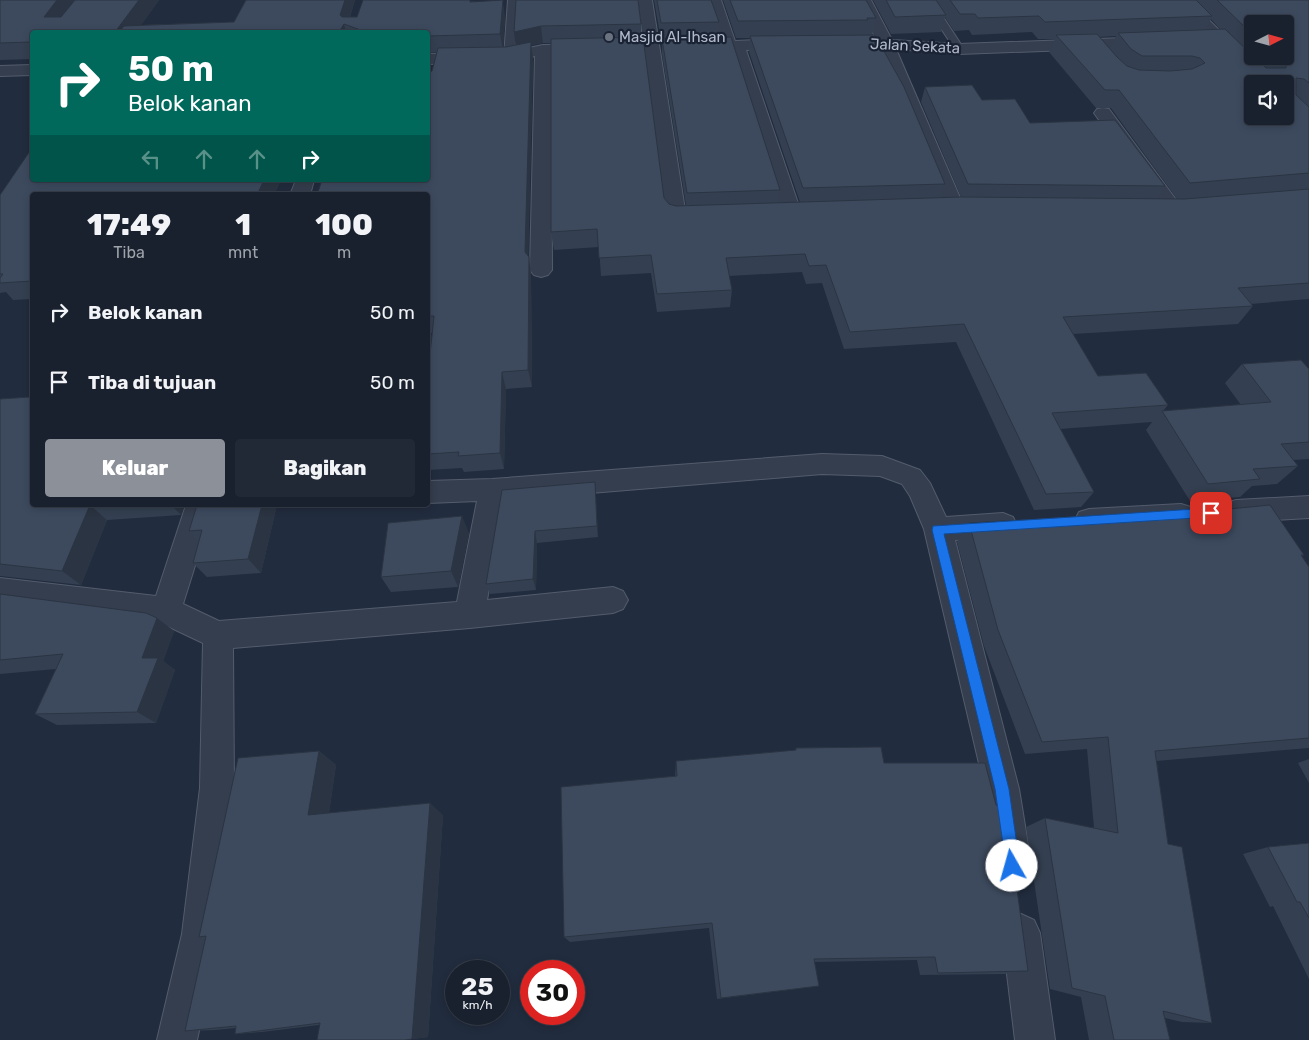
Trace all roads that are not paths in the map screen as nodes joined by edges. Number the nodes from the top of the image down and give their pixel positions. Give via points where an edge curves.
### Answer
1 (513, 0) edge
2 (645, 0) edge
3 (714, 0) edge
4 (864, 0) edge
5 (927, 0) edge
6 (1181, 0) edge
7 (1222, 39) junction
8 (1202, 40) edge
9 (1163, 41) edge
10 (797, 44) edge
11 (827, 44) edge
12 (886, 44) junction
13 (1094, 44) junction
14 (733, 45) junction
15 (652, 47) junction
16 (632, 48) edge
17 (602, 49) edge
18 (959, 49) junction
19 (543, 50) junction
20 (509, 57) junction
21 (1106, 58) edge
22 (430, 59) edge
23 (30, 70) edge
24 (0, 71) edge
25 (1256, 75) edge
26 (1103, 113) dead end
27 (974, 208) edge
28 (1153, 209) edge
29 (791, 212) edge
30 (724, 214) edge
31 (541, 270) dead end
32 (492, 490) junction
33 (430, 492) edge
34 (199, 507) edge
35 (1309, 507) edge
36 (1065, 522) edge
37 (1026, 524) edge
38 (938, 530) junction
39 (0, 591) edge
40 (613, 600) dead end
41 (166, 611) junction
42 (470, 615) junction
43 (218, 635) junction
44 (177, 1040) edge
45 (1035, 1040) edge

1 - 20 lane
2 - 15 street
3 - 14 street
4 - 12 street
5 - 18 lane
6 - 7 street
7 - 8 street
7 - 25 street
9 - 13 street, Jalan Sekata
10 - 14 street
11 - 12 street, Jalan Sekata
12 - 18 street, Jalan Sekata
12 - 27 street via 944,208
13 - 18 street, Jalan Sekata
13 - 21 street
14 - 15 street
14 - 29 street
15 - 16 street
15 - 30 street via 676,216
17 - 19 street
19 - 20 street
19 - 31 street
20 - 22 street
23 - 24 street
26 - 28 street via 1183,208
32 - 33 street
32 - 38 street via 822,464 882,466 911,477 921,491
32 - 42 street
34 - 41 street
35 - 36 street
37 - 38 street
38 - 45 street via 1002,789
39 - 41 street
40 - 42 street
41 - 43 street
42 - 43 street
43 - 44 street via 217,788 200,934

